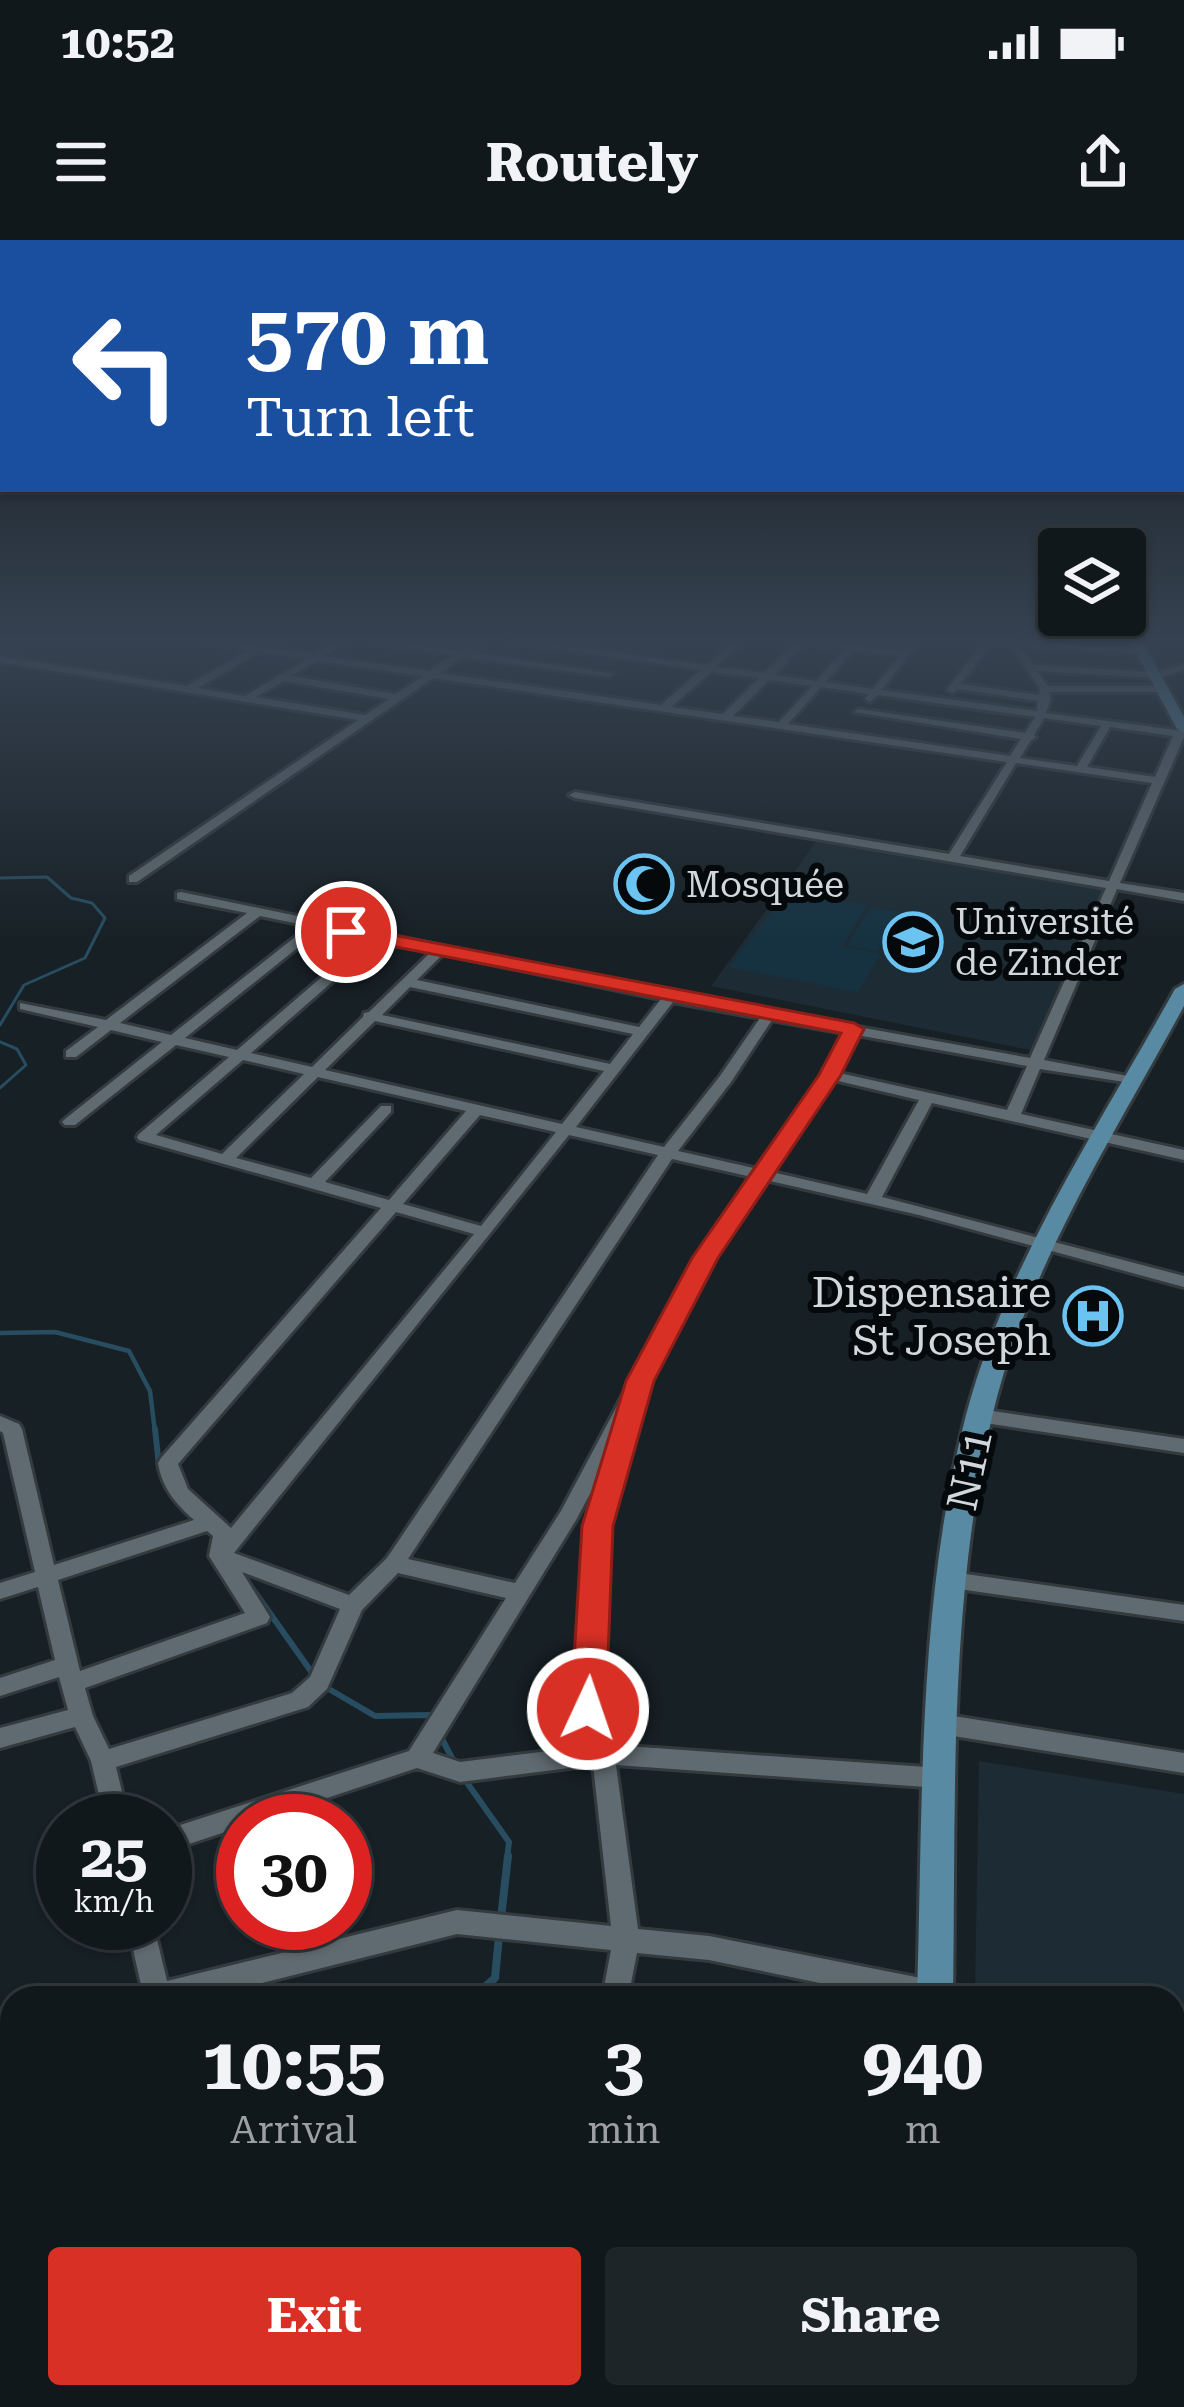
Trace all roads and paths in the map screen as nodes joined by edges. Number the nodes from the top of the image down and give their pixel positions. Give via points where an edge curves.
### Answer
1 (330, 742) edge
2 (883, 742) edge
3 (1028, 742) edge
4 (1096, 742) edge
5 (1177, 742) edge
6 (1016, 760) junction
7 (1080, 770) junction
8 (1158, 781) junction
9 (575, 794) dead end
10 (952, 859) junction
11 (134, 879) dead end
12 (1113, 887) junction
13 (181, 896) dead end
14 (1184, 896) edge
15 (256, 913) junction
16 (317, 926) junction
17 (375, 938) junction
18 (440, 950) junction
19 (407, 982) junction
20 (1184, 989) edge
21 (670, 997) junction
22 (25, 1006) dead end
23 (770, 1013) junction
24 (368, 1016) junction
25 (109, 1024) junction
26 (854, 1029) junction
27 (644, 1032) junction
28 (170, 1041) junction
29 (70, 1054) dead end
30 (238, 1057) junction
31 (1036, 1062) junction
32 (615, 1069) junction
33 (312, 1072) junction
34 (830, 1075) junction
35 (1133, 1081) junction
36 (928, 1096) junction
37 (386, 1109) dead end
38 (476, 1110) junction
39 (1012, 1116) junction
40 (70, 1122) dead end
41 (565, 1129) junction
42 (1102, 1136) junction
43 (668, 1153) junction
44 (1184, 1155) edge
45 (225, 1160) junction
46 (759, 1175) junction
47 (314, 1185) junction
48 (872, 1200) junction
49 (389, 1206) junction
50 (485, 1232) junction
51 (1044, 1244) junction
52 (1184, 1282) edge
53 (640, 1381) junction
54 (979, 1417) junction
55 (0, 1424) edge
56 (1184, 1446) edge
57 (212, 1522) junction
58 (220, 1556) junction
59 (394, 1564) junction
60 (47, 1577) junction
61 (952, 1580) junction
62 (0, 1591) edge
63 (518, 1592) junction
64 (352, 1605) junction
65 (1184, 1612) edge
66 (70, 1674) junction
67 (0, 1687) edge
68 (81, 1716) junction
69 (941, 1724) junction
70 (0, 1738) edge
71 (603, 1754) junction
72 (418, 1758) junction
73 (103, 1761) junction
74 (1184, 1763) edge
75 (940, 1778) junction
76 (111, 1794) edge
77 (192, 1831) edge
78 (626, 1939) junction
79 (145, 1950) edge
80 (153, 1986) edge
81 (211, 1986) edge
82 (617, 1986) edge
83 (888, 1986) edge
84 (935, 1986) edge

1 - 11 street
2 - 6 street
3 - 6 street
4 - 7 street
5 - 8 street
6 - 7 street
6 - 10 street
7 - 8 street
8 - 12 street
9 - 10 street
10 - 12 street
12 - 14 street
12 - 31 street
13 - 15 street
15 - 16 street
15 - 25 street
16 - 17 street
16 - 28 street
17 - 18 street
17 - 30 street
18 - 19 street
18 - 21 street
19 - 24 street
19 - 27 street
20 - 35 main road, N11
21 - 23 street
21 - 27 street
22 - 25 street
23 - 26 street
23 - 43 street
24 - 32 street
24 - 33 street
25 - 28 street
25 - 29 street
26 - 31 street
26 - 34 street
27 - 32 street
28 - 30 street
28 - 40 street
30 - 33 street
30 - 45 street via 145,1137
31 - 35 street
31 - 39 street
32 - 41 street
33 - 38 street
33 - 45 street
34 - 36 street
34 - 46 street
35 - 42 main road, N11
36 - 39 street
36 - 48 street
37 - 47 street
38 - 41 street
38 - 49 street
39 - 42 street
41 - 43 street
41 - 50 street
42 - 44 street
42 - 51 main road, N11
43 - 46 street
43 - 59 street
45 - 47 street
46 - 48 street
46 - 53 street
47 - 49 street
48 - 51 street
49 - 50 street
49 - 57 street via 168,1463 184,1499
50 - 58 street
51 - 52 street
51 - 54 main road, N11
53 - 63 street
53 - 71 street via 597,1526 588,1709
54 - 56 street
54 - 61 main road, N11
55 - 60 street via 12,1429
57 - 58 street via 224,1534
57 - 60 street
58 - 64 street
58 - 66 street via 259,1617
59 - 63 street
59 - 64 street
60 - 62 street
60 - 66 street
61 - 65 street
61 - 69 main road, N11
63 - 72 street
64 - 73 street via 319,1683 299,1700
66 - 67 street
66 - 68 street
68 - 70 street
68 - 73 street
69 - 74 street
69 - 75 main road, N11
71 - 72 street via 460,1772
71 - 75 street
71 - 78 street
72 - 77 street
73 - 76 street
75 - 84 main road, N11
78 - 81 street via 458,1922
78 - 82 street
78 - 83 street
79 - 80 street

